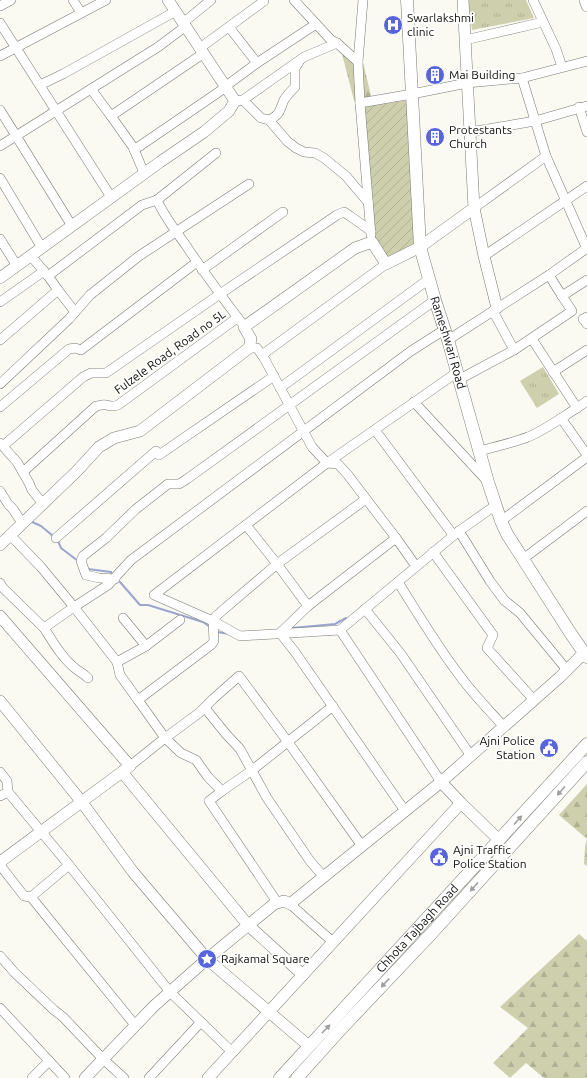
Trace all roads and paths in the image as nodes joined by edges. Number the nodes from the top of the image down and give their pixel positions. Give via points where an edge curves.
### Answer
1 (11, 0) edge
2 (73, 0) edge
3 (106, 0) edge
4 (168, 0) edge
5 (294, 0) edge
6 (363, 0) edge
7 (407, 0) edge
8 (463, 0) edge
9 (533, 0) edge
10 (585, 0) edge
11 (264, 1) edge
12 (206, 2) edge
13 (0, 6) edge
14 (587, 6) edge
15 (176, 11) junction
16 (81, 13) junction
17 (543, 22) junction
18 (0, 23) edge
19 (316, 24) junction
20 (185, 25) junction
21 (228, 27) junction
22 (465, 40) junction
23 (337, 43) junction
24 (16, 48) junction
25 (202, 51) junction
26 (0, 56) edge
27 (300, 61) junction
28 (587, 61) edge
29 (358, 62) junction
30 (257, 63) junction
31 (562, 67) junction
32 (522, 78) junction
33 (467, 83) junction
34 (40, 85) junction
35 (226, 86) junction
36 (91, 88) junction
37 (412, 94) junction
38 (239, 101) junction
39 (360, 103) junction
40 (583, 107) edge
41 (0, 110) edge
42 (56, 111) junction
43 (111, 116) junction
44 (268, 120) junction
45 (536, 121) junction
46 (470, 132) junction
47 (587, 132) edge
48 (16, 136) junction
49 (0, 146) edge
50 (134, 150) junction
51 (216, 153) dead end
52 (546, 156) junction
53 (144, 173) junction
54 (0, 178) edge
55 (249, 184) dead end
56 (587, 186) edge
57 (111, 198) junction
58 (157, 200) junction
59 (565, 201) junction
60 (368, 202) junction
61 (474, 208) junction
62 (283, 212) dead end
63 (72, 226) junction
64 (176, 232) junction
65 (371, 236) junction
66 (0, 239) edge
67 (420, 246) junction
68 (42, 248) junction
69 (587, 249) edge
70 (31, 256) junction
71 (484, 256) junction
72 (386, 264) junction
73 (17, 266) junction
74 (200, 266) junction
75 (46, 274) junction
76 (549, 275) junction
77 (0, 278) edge
78 (429, 279) junction
79 (587, 280) edge
80 (58, 290) junction
81 (220, 294) junction
82 (562, 296) junction
83 (435, 300) junction
84 (0, 302) edge
85 (495, 310) junction
86 (76, 312) junction
87 (587, 317) edge
88 (241, 322) junction
89 (587, 324) edge
90 (446, 335) junction
91 (532, 339) junction
92 (0, 340) edge
93 (249, 348) junction
94 (514, 350) junction
95 (587, 350) edge
96 (262, 355) junction
97 (553, 372) junction
98 (274, 376) junction
99 (457, 376) junction
100 (0, 384) edge
101 (280, 388) junction
102 (587, 401) edge
103 (414, 402) junction
104 (290, 404) junction
105 (0, 407) edge
106 (577, 408) junction
107 (561, 418) junction
108 (375, 430) junction
109 (304, 432) junction
110 (2, 444) edge
111 (479, 451) junction
112 (587, 456) edge
113 (327, 463) junction
114 (23, 472) junction
115 (488, 482) junction
116 (0, 491) edge
117 (366, 499) junction
118 (43, 504) junction
119 (496, 505) junction
120 (587, 511) edge
121 (22, 518) junction
122 (501, 521) junction
123 (246, 525) junction
124 (455, 532) junction
125 (10, 535) junction
126 (56, 538) dead end
127 (396, 538) junction
128 (0, 544) edge
129 (434, 552) junction
130 (524, 559) junction
131 (414, 562) dead end
132 (277, 564) junction
133 (115, 579) junction
134 (398, 582) junction
135 (0, 583) edge
136 (308, 606) junction
137 (74, 607) junction
138 (365, 609) junction
139 (0, 616) edge
140 (123, 618) dead end
141 (180, 620) dead end
142 (213, 621) junction
143 (44, 628) junction
144 (340, 630) junction
145 (280, 634) junction
146 (146, 646) junction
147 (586, 653) edge
148 (117, 662) junction
149 (568, 670) junction
150 (88, 678) dead end
151 (138, 700) junction
152 (534, 700) junction
153 (0, 701) edge
154 (333, 706) junction
155 (205, 708) junction
156 (504, 727) junction
157 (165, 738) junction
158 (288, 742) junction
159 (587, 744) edge
160 (471, 756) junction
161 (587, 762) edge
162 (126, 769) junction
163 (252, 771) junction
164 (0, 772) edge
165 (441, 782) junction
166 (222, 791) junction
167 (4, 794) edge
168 (81, 801) junction
169 (461, 803) junction
170 (405, 811) junction
171 (40, 831) junction
172 (499, 840) junction
173 (362, 846) junction
174 (1, 861) edge
175 (68, 866) junction
176 (324, 877) junction
177 (31, 897) junction
178 (277, 902) junction
179 (290, 904) junction
180 (248, 925) junction
181 (333, 942) junction
182 (0, 956) edge
183 (207, 959) junction
184 (303, 975) junction
185 (170, 992) junction
186 (0, 1008) edge
187 (269, 1012) junction
188 (201, 1022) junction
189 (135, 1026) junction
190 (309, 1046) junction
191 (232, 1052) junction
192 (319, 1054) junction
193 (103, 1059) junction
194 (49, 1061) junction
195 (32, 1078) edge
196 (65, 1078) edge
197 (85, 1078) edge
198 (124, 1078) edge
199 (149, 1078) edge
200 (208, 1078) edge
201 (280, 1078) edge
202 (297, 1078) edge

1 - 13 street
2 - 16 street
3 - 16 street
4 - 15 street
5 - 19 street
6 - 29 street
7 - 37 main road, Rameshwari Road
8 - 22 street
9 - 17 street
10 - 14 street
11 - 21 street
12 - 20 street
15 - 20 street
15 - 34 street
16 - 24 street
17 - 22 street
17 - 31 street
18 - 24 street
19 - 23 street
19 - 30 street
20 - 25 street
20 - 36 street via 158,47
21 - 25 street
21 - 30 street
22 - 33 street
23 - 27 street
23 - 29 street
24 - 26 street
24 - 34 street
25 - 35 street
25 - 43 street
27 - 38 street
27 - 44 street via 295,68 295,87 284,100 280,112
28 - 31 street
29 - 39 street
30 - 35 street
31 - 32 street
32 - 33 street
32 - 45 street
33 - 37 street
33 - 46 street
34 - 42 street
35 - 38 street
35 - 50 street
36 - 42 street
36 - 43 street
37 - 39 street
37 - 67 main road, Rameshwari Road
38 - 44 street via 261,118
38 - 53 street via 204,132
39 - 60 street
40 - 45 street
40 - 47 street
41 - 48 street
42 - 48 street
42 - 57 street
43 - 50 street
44 - 60 street via 296,148 324,158 346,176
45 - 46 street
45 - 52 street
46 - 61 street
48 - 49 street
48 - 63 street
50 - 53 street
51 - 58 street
52 - 59 street
52 - 61 street
53 - 57 street
54 - 68 street
55 - 64 street
56 - 59 street
57 - 63 street
58 - 64 street
58 - 75 street via 142,205
59 - 69 street
59 - 71 street
60 - 65 street
61 - 67 street
61 - 71 street
62 - 74 street
63 - 68 street
64 - 74 street
64 - 86 street via 90,295
65 - 72 street
65 - 81 street via 344,212
65 - 88 street
66 - 73 street
67 - 72 street
67 - 78 main road, Rameshwari Road
68 - 70 street
69 - 76 street
70 - 73 street
70 - 75 street
71 - 85 street
72 - 96 street
73 - 77 street
74 - 81 street
74 - 105 street via 81,350 69,349
75 - 80 street
75 - 84 street
76 - 82 street
76 - 85 street
78 - 83 main road, Rameshwari Road
78 - 101 street
79 - 82 street
80 - 86 street
80 - 92 street
81 - 88 street
81 - 110 street via 106,373 91,373 83,377
82 - 91 street via 572,311
83 - 90 main road, Rameshwari Road
83 - 104 street
85 - 90 street
85 - 94 street
86 - 100 street
87 - 89 street via 583,319
88 - 93 street via 251,339
88 - 114 street, Fulzele Road, Road no 5L via 118,405 96,406
90 - 99 main road, Rameshwari Road
90 - 109 street via 411,351
91 - 94 street
91 - 97 street
93 - 96 street via 257,348
93 - 118 street via 140,431 114,438 99,447
94 - 99 street
95 - 97 street
96 - 98 street
97 - 106 street
98 - 101 street
98 - 126 street via 160,456 156,451
99 - 103 street
99 - 111 main road, Rameshwari Road
101 - 104 street
102 - 106 street
103 - 108 street
103 - 115 street
104 - 109 street
104 - 133 street via 187,479 179,484 168,484 83,556 82,565 86,575
106 - 107 street
107 - 111 street via 528,437
107 - 112 street
108 - 113 street
108 - 124 street
109 - 113 street
109 - 133 street via 131,560
110 - 114 street
111 - 115 main road, Rameshwari Road
112 - 122 street
113 - 117 street via 338,464
113 - 123 street
114 - 118 street
115 - 119 main road, Rameshwari Road
116 - 121 street via 8,504
117 - 127 street
117 - 132 street
118 - 121 street
119 - 122 main road, Rameshwari Road
119 - 124 street
120 - 130 street
121 - 125 street
122 - 130 main road, Rameshwari Road
123 - 132 street
123 - 142 street via 154,595
124 - 129 street
124 - 149 street via 504,600 520,613
125 - 128 street
125 - 137 street
127 - 131 street
127 - 136 street
129 - 134 street
129 - 152 street via 493,635 487,648
130 - 147 main road, Rameshwari Road
132 - 136 street
132 - 142 street
133 - 137 street
134 - 138 street
134 - 156 street via 460,677
135 - 143 street
136 - 145 street
137 - 143 street
137 - 148 street
138 - 144 street
138 - 160 street via 401,654
139 - 162 street
140 - 146 street
141 - 146 street
142 - 145 street via 240,636
142 - 151 street via 214,638 211,645
143 - 150 street via 58,650
144 - 145 street
144 - 165 street
145 - 154 street
146 - 148 street
147 - 149 street
148 - 151 street via 120,675
149 - 152 street
151 - 157 street
152 - 156 street
153 - 168 street
154 - 158 street
154 - 170 street
155 - 157 street
155 - 158 street via 239,676
155 - 163 street via 240,749
156 - 160 street
157 - 162 street
157 - 166 street via 181,753 196,760
158 - 163 street
158 - 173 street
172 -> 159 main road, Chhota Tajbagh Road
160 - 165 street
161 -> 192 main road
162 - 168 street
162 - 180 street
163 - 166 street
163 - 176 street via 266,798 310,862
164 - 167 street via 8,781
165 - 169 street
165 - 170 street
166 - 178 street via 209,801
167 - 171 street
168 - 171 street
168 - 183 street via 133,872
169 - 172 street
169 - 181 street
170 - 173 street
171 - 174 street
171 - 175 street
190 -> 172 main road, Chhota Tajbagh Road
173 - 176 street
174 - 177 street via 24,896
175 - 177 street
175 - 185 street
176 - 179 street
177 - 189 street
178 - 179 street via 284,901
178 - 180 street
179 - 181 street
180 - 183 street
180 - 184 street
181 - 184 street
182 - 193 street
183 - 185 street
183 - 187 street
184 - 187 street
185 - 188 street
185 - 189 street
186 - 194 street
187 - 190 street
187 - 191 street
188 - 191 street
188 - 199 street
189 - 193 street
190 - 192 main road
190 - 201 main road, Chhota Tajbagh Road
191 - 200 street
192 - 202 main road
193 - 197 street
193 - 198 street
194 - 195 street
194 - 196 street

